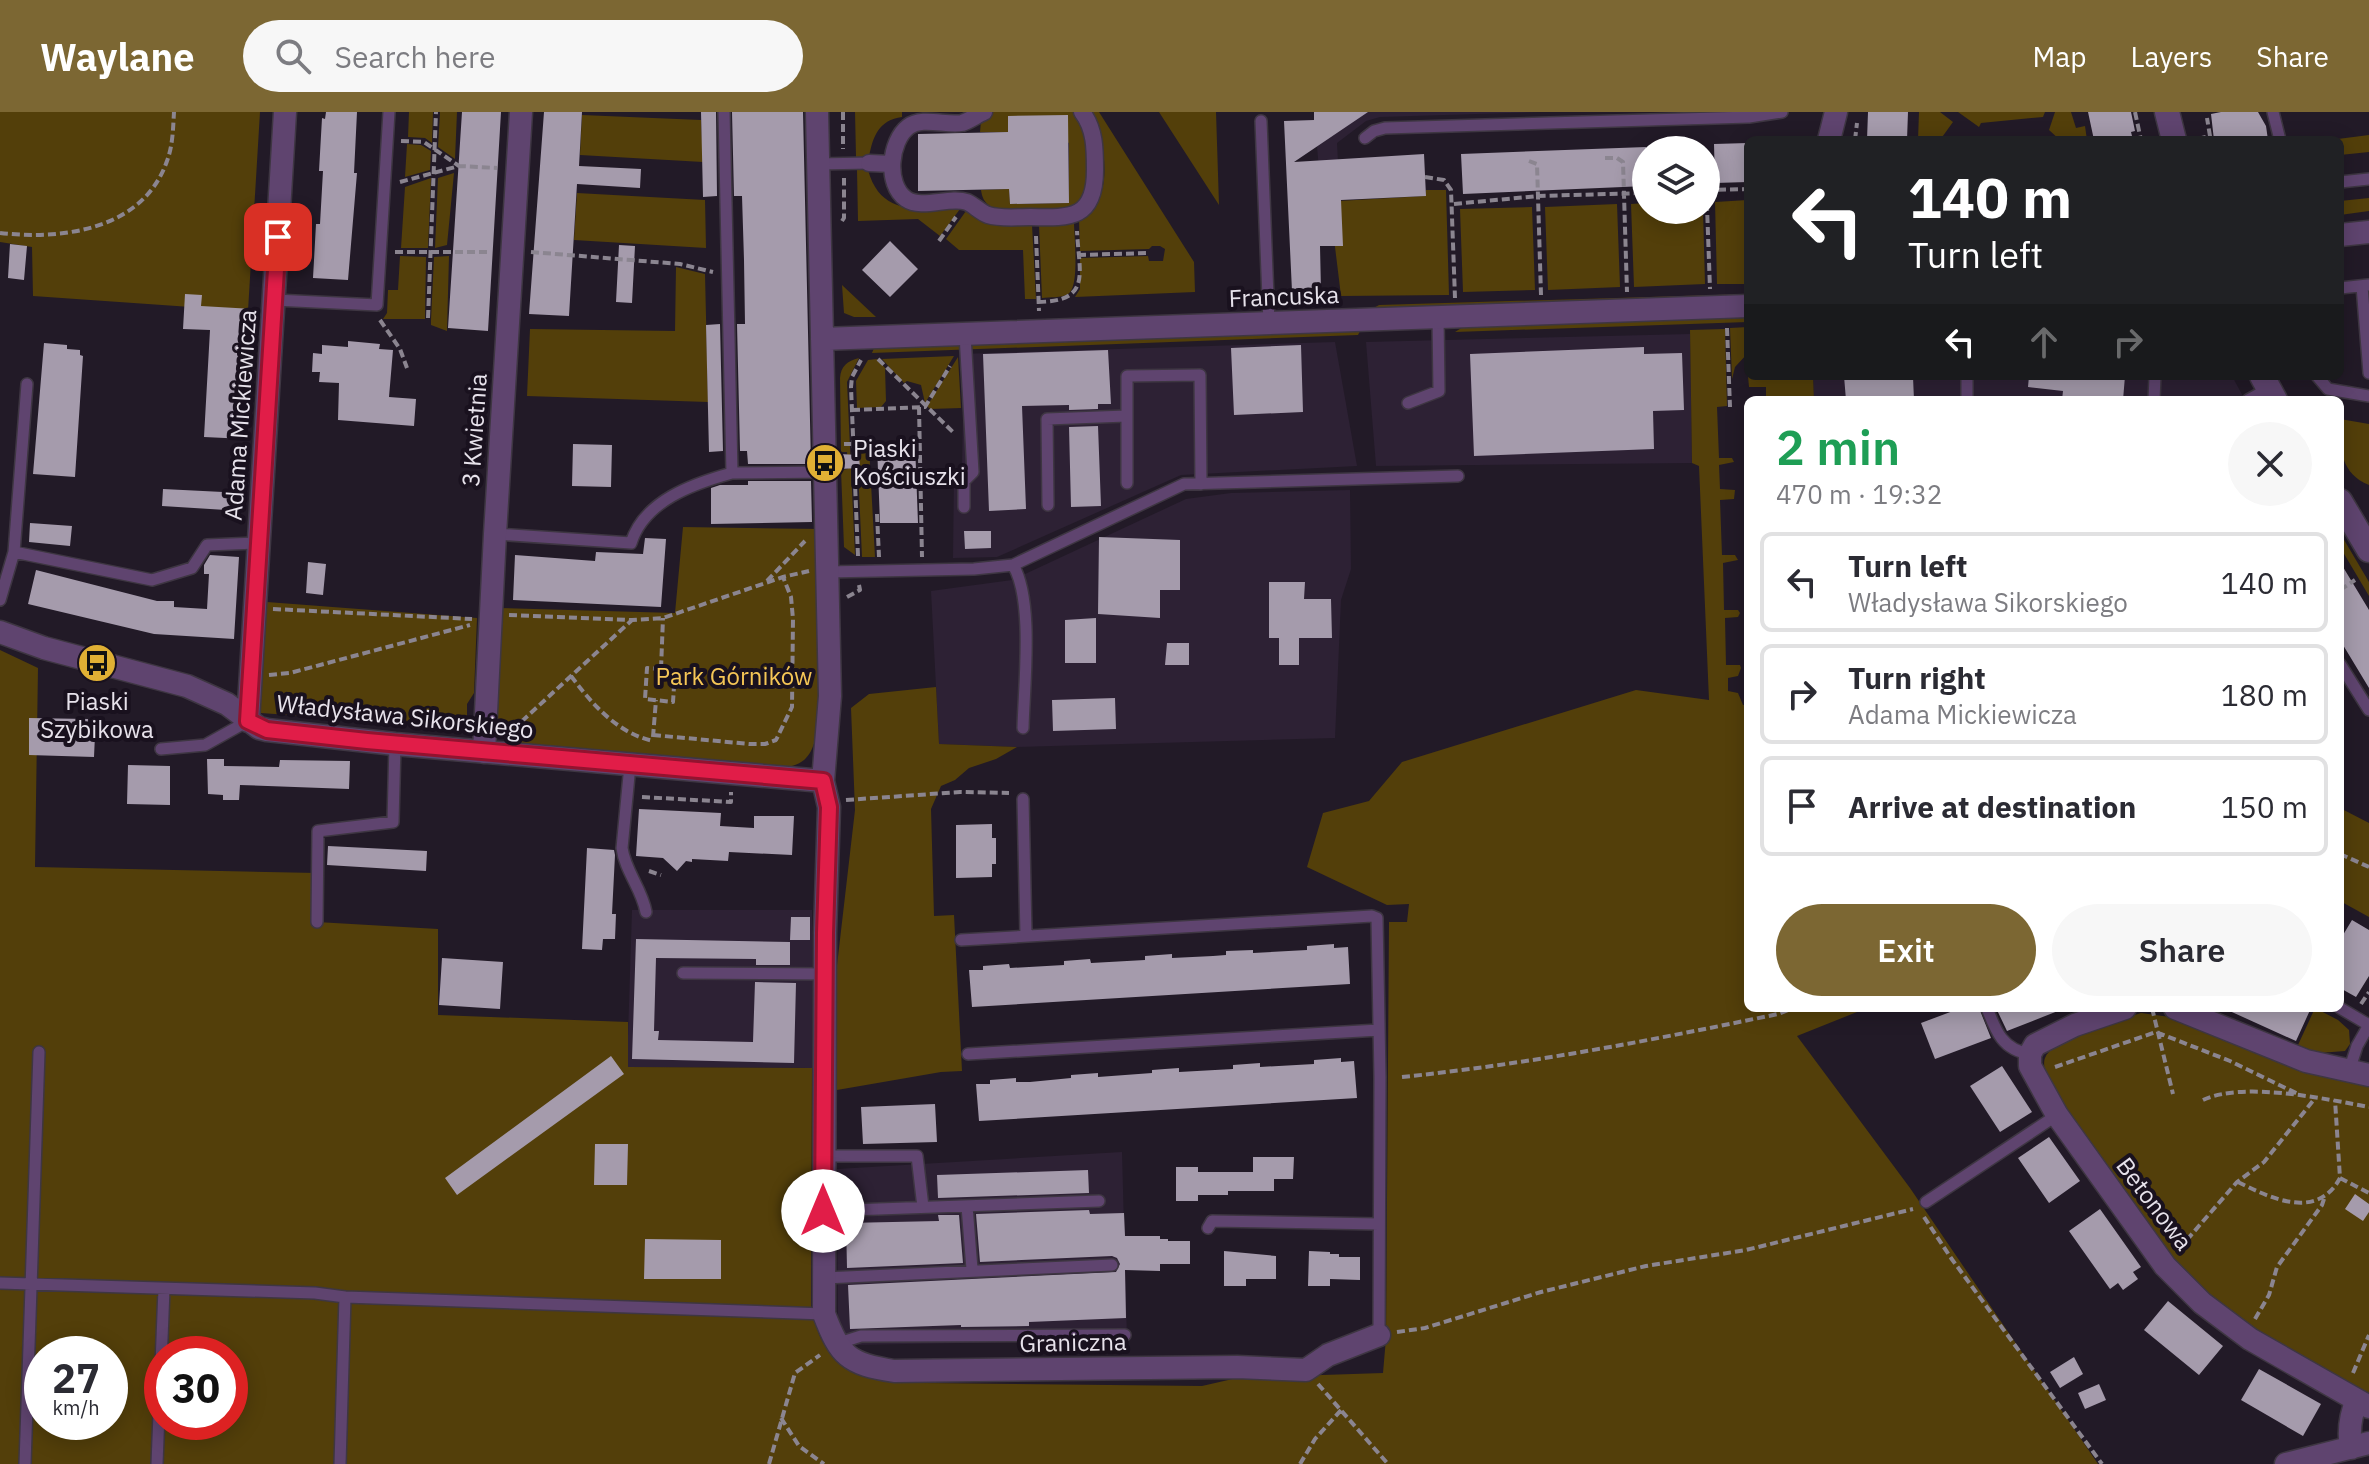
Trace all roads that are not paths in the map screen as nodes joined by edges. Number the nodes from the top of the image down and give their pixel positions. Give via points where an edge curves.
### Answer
1 (285, 112) edge
2 (389, 112) edge
3 (521, 112) edge
4 (724, 112) edge
5 (817, 112) edge
6 (984, 112) edge
7 (1082, 112) edge
8 (1782, 112) edge
9 (1836, 112) edge
10 (2167, 112) edge
11 (2273, 112) edge
12 (1261, 121) dead end
13 (1830, 136) edge
14 (2173, 136) edge
15 (2279, 136) edge
16 (1365, 138) dead end
17 (869, 163) joint
18 (818, 164) junction
19 (892, 164) junction
20 (2369, 179) edge
21 (2344, 182) edge
22 (2369, 232) edge
23 (2344, 235) edge
24 (2365, 285) edge
25 (2344, 288) edge
26 (275, 300) junction
27 (1744, 306) edge
28 (1438, 317) junction
29 (1269, 323) junction
30 (965, 335) junction
31 (822, 339) junction
32 (2369, 373) edge
33 (2320, 380) edge
34 (27, 384) dead end
35 (2369, 396) edge
36 (1408, 403) dead end
37 (1126, 416) junction
38 (825, 472) junction
39 (732, 473) junction
40 (1458, 476) dead end
41 (1127, 483) dead end
42 (1201, 484) junction
43 (1048, 505) dead end
44 (964, 507) dead end
45 (2344, 507) edge
46 (495, 534) junction
47 (2366, 540) edge
48 (259, 543) junction
49 (14, 552) junction
50 (1013, 565) junction
51 (821, 571) junction
52 (0, 600) edge
53 (0, 632) edge
54 (2345, 682) edge
55 (2369, 710) edge
56 (248, 721) junction
57 (1023, 728) dead end
58 (395, 744) junction
59 (161, 749) dead end
60 (484, 752) junction
61 (630, 765) junction
62 (826, 790) junction
63 (1023, 799) road end
64 (646, 912) dead end
65 (317, 922) dead end
66 (1026, 935) junction
67 (961, 940) dead end
68 (683, 973) dead end
69 (825, 974) junction
70 (2344, 1010) edge
71 (1989, 1012) edge
72 (2115, 1012) edge
73 (2185, 1012) edge
74 (1379, 1030) junction
75 (39, 1052) dead end
76 (968, 1054) dead end
77 (2032, 1064) junction
78 (2359, 1073) edge
79 (2057, 1115) junction
80 (824, 1156) junction
81 (1099, 1201) dead end
82 (1926, 1202) dead end
83 (967, 1206) junction
84 (923, 1207) junction
85 (823, 1211) junction
86 (1379, 1224) junction
87 (1208, 1228) dead end
88 (1112, 1265) dead end
89 (972, 1269) junction
90 (824, 1278) junction
91 (0, 1283) edge
92 (32, 1284) junction
93 (164, 1289) junction
94 (345, 1297) junction
95 (824, 1314) junction
96 (1125, 1335) dead end
97 (1379, 1335) joint
98 (836, 1344) junction
99 (2356, 1400) edge
100 (2360, 1445) edge
101 (25, 1464) edge
102 (157, 1464) edge
103 (340, 1464) edge
104 (2286, 1464) edge

1 - 26 street, Adama Mickiewicza
2 - 26 lane via 377,305
3 - 46 street, 3 Kwietnia
4 - 39 lane
5 - 18 street
6 - 19 street via 963,123 910,125 897,140
7 - 19 street via 1095,145 1095,177 1093,197 1077,214 1035,218 986,214 966,202 918,202 896,186
8 - 16 lane via 1385,128
9 - 13 street
10 - 14 street
11 - 15 lane
12 - 29 lane
17 - 18 lane
17 - 19 street
18 - 31 street
20 - 21 lane
22 - 23 street
24 - 25 lane
24 - 32 lane
26 - 48 street, Adama Mickiewicza
27 - 28 street, Francuska
28 - 29 street, Francuska
28 - 36 lane via 1439,391
29 - 30 street, Francuska
30 - 31 street, Francuska
30 - 44 lane via 973,472 964,481
31 - 38 street
33 - 35 lane via 2328,389
34 - 49 lane
37 - 41 lane
37 - 42 lane via 1127,376 1200,375
37 - 43 lane via 1047,419
38 - 39 lane
38 - 51 street
39 - 46 lane via 669,498 644,517 631,543
40 - 42 lane
42 - 50 lane via 1184,484
45 - 47 street
46 - 60 street, 3 Kwietnia
48 - 49 lane via 207,545 192,568 152,580
48 - 56 street, Adama Mickiewicza
49 - 52 lane
50 - 51 lane
50 - 57 lane via 1025,607
51 - 62 street via 830,696
53 - 56 street, Władysława Sikorskiego via 187,686 227,704
54 - 55 lane
56 - 58 street, Władysława Sikorskiego via 267,730
56 - 59 lane via 205,745
58 - 60 street, Władysława Sikorskiego
58 - 65 lane via 393,822 318,831
60 - 61 street, Władysława Sikorskiego
61 - 62 street, Władysława Sikorskiego
61 - 64 lane via 624,858
62 - 69 street
63 - 66 lane
66 - 67 lane
66 - 74 lane via 1372,916 1378,923
68 - 69 lane
69 - 80 street
70 - 78 lane via 2369,1025 2357,1046
71 - 77 lane via 2004,1042
72 - 77 street via 2039,1041
73 - 78 street via 2306,1061
74 - 76 lane
74 - 86 lane
75 - 92 lane
77 - 79 street, Betonowa
79 - 82 lane
79 - 99 street, Betonowa via 2165,1266 2202,1303 2246,1336
80 - 84 lane via 917,1156
80 - 85 street
81 - 83 lane
83 - 84 lane
83 - 89 lane
84 - 85 lane
85 - 90 street
86 - 87 lane via 1212,1221
86 - 97 lane
88 - 89 lane
89 - 90 lane
90 - 95 street
91 - 92 lane
92 - 93 lane
92 - 101 lane
93 - 94 lane
93 - 102 lane
94 - 95 lane
94 - 103 lane
95 - 98 street
96 - 98 lane via 861,1336
97 - 98 street, Graniczna via 1328,1355 1306,1370 894,1371 852,1359
99 - 100 street via 2349,1436
100 - 104 street

